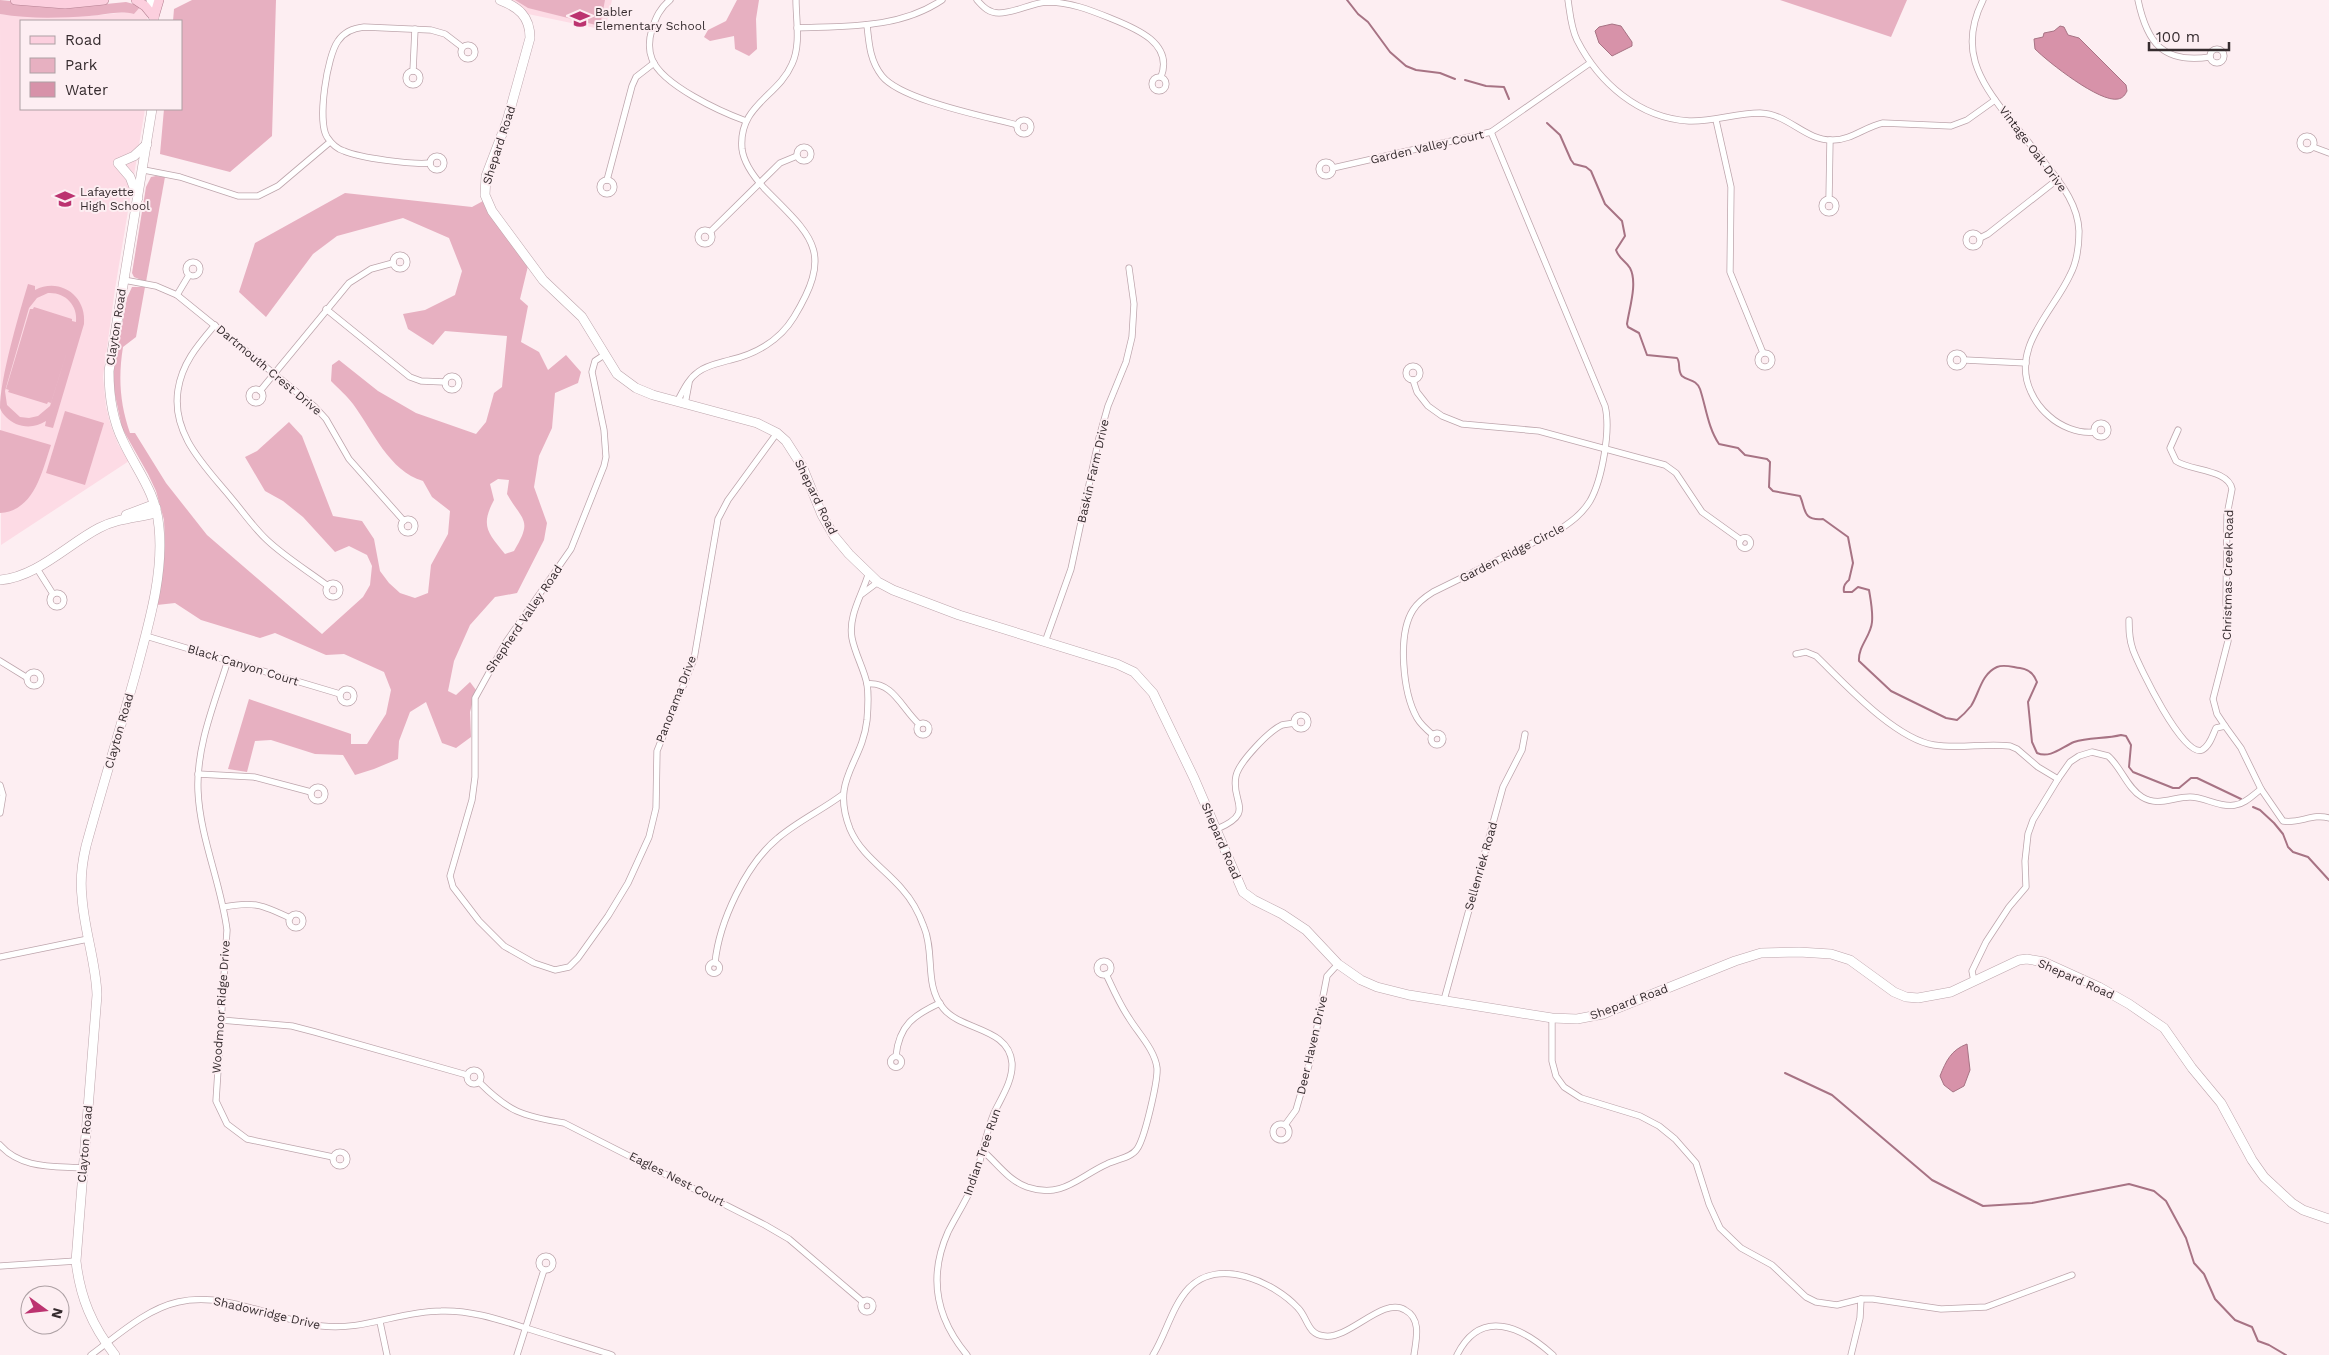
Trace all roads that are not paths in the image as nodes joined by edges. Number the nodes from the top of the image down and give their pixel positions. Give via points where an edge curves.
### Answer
1 (15, 0) edge
2 (104, 0) edge
3 (136, 0) edge
4 (151, 0) edge
5 (159, 0) edge
6 (500, 0) edge
7 (670, 0) edge
8 (796, 0) edge
9 (942, 0) edge
10 (977, 0) edge
11 (1568, 0) edge
12 (1982, 0) edge
13 (2138, 0) edge
14 (154, 19) edge
15 (867, 25) junction
16 (797, 28) junction
17 (415, 29) junction
18 (462, 47) dead end
19 (2210, 57) dead end
20 (1590, 62) junction
21 (654, 63) junction
22 (413, 71) dead end
23 (1161, 77) dead end
24 (1995, 100) junction
25 (152, 110) edge
26 (1716, 120) junction
27 (746, 121) junction
28 (1017, 125) dead end
29 (1491, 132) junction
30 (1830, 140) junction
31 (330, 142) junction
32 (148, 144) junction
33 (2313, 147) dead end
34 (2329, 153) edge
35 (797, 156) dead end
36 (430, 163) dead end
37 (1332, 168) dead end
38 (144, 170) junction
39 (2058, 179) junction
40 (608, 180) dead end
41 (760, 183) junction
42 (139, 198) junction
43 (1829, 199) dead end
44 (710, 232) dead end
45 (1980, 238) dead end
46 (393, 263) dead end
47 (1129, 268) dead end
48 (189, 275) dead end
49 (124, 280) junction
50 (177, 295) junction
51 (326, 309) junction
52 (215, 325) junction
53 (1763, 353) dead end
54 (604, 355) junction
55 (1964, 360) dead end
56 (2026, 363) junction
57 (274, 373) junction
58 (1413, 380) dead end
59 (445, 382) dead end
60 (260, 390) dead end
61 (681, 403) junction
62 (2178, 430) dead end
63 (2094, 432) dead end
64 (776, 433) junction
65 (1606, 448) junction
66 (155, 509) junction
67 (404, 521) dead end
68 (1741, 540) dead end
69 (36, 567) junction
70 (868, 575) junction
71 (0, 580) edge
72 (878, 582) junction
73 (328, 586) dead end
74 (53, 594) dead end
75 (862, 594) junction
76 (2129, 620) dead end
77 (146, 636) junction
78 (1045, 642) junction
79 (1796, 654) dead end
80 (228, 660) junction
81 (0, 661) edge
82 (26, 677) dead end
83 (867, 684) junction
84 (340, 694) dead end
85 (1294, 723) dead end
86 (919, 724) dead end
87 (2225, 726) junction
88 (1525, 734) dead end
89 (1433, 735) dead end
90 (198, 774) junction
91 (2058, 779) junction
92 (0, 785) edge
93 (2261, 789) junction
94 (311, 792) dead end
95 (842, 795) junction
96 (0, 813) edge
97 (2329, 818) edge
98 (1217, 829) junction
99 (224, 907) junction
100 (290, 918) dead end
101 (88, 938) junction
102 (0, 957) edge
103 (715, 963) dead end
104 (1338, 964) junction
105 (546, 967) joint
106 (1106, 974) dead end
107 (1974, 981) junction
108 (1444, 1000) junction
109 (940, 1003) junction
110 (1552, 1018) junction
111 (221, 1020) junction
112 (896, 1056) dead end
113 (467, 1075) junction
114 (479, 1082) junction
115 (1285, 1126) dead end
116 (0, 1145) edge
117 (983, 1151) junction
118 (333, 1157) dead end
119 (82, 1168) junction
120 (2329, 1219) edge
121 (76, 1260) junction
122 (0, 1266) edge
123 (544, 1270) dead end
124 (2072, 1275) dead end
125 (1861, 1299) junction
126 (863, 1302) dead end
127 (380, 1322) junction
128 (526, 1328) junction
129 (106, 1344) junction
130 (91, 1355) edge
131 (115, 1355) edge
132 (387, 1355) edge
133 (518, 1355) edge
134 (612, 1355) edge
135 (967, 1355) edge
136 (1153, 1355) edge
137 (1414, 1355) edge
138 (1457, 1355) edge
139 (1553, 1355) edge
140 (1851, 1355) edge

1 - 2 main road via 65,4
3 - 14 main road
4 - 14 street
5 - 14 main road
6 - 54 street, Shepard Road via 522,12 529,24 530,38 507,121 486,176 485,195 492,211 538,274 582,317
7 - 21 street via 658,12 651,32 649,48
8 - 16 street
9 - 15 street via 904,18
10 - 23 street via 988,11 998,13 1047,2 1076,5 1132,27 1158,46 1164,66
11 - 20 street via 1576,39
12 - 24 street, Vintage Oak Drive via 1972,30 1973,56 1983,83
13 - 19 street via 2145,29 2157,46 2183,58
15 - 16 street
15 - 28 street via 872,59 882,76 896,89
16 - 27 street via 792,64
17 - 18 street via 445,34
17 - 22 street
17 - 31 street via 360,27 339,40 332,53 322,118 324,132
20 - 26 street via 1616,91 1649,111 1688,121
20 - 29 street, Garden Valley Court
21 - 27 street via 698,100
21 - 40 street via 636,78 632,86
24 - 30 street via 1967,120 1951,126 1883,123 1846,138
24 - 39 street, Vintage Oak Drive
25 - 32 street, Clayton Road
26 - 30 street via 1770,114 1792,123 1810,136
26 - 53 street via 1731,187 1730,272
27 - 41 street via 742,149 750,170
29 - 37 street, Garden Valley Court
29 - 65 street, Garden Ridge Circle via 1605,406
30 - 43 street
31 - 36 street via 352,154 414,164
31 - 38 street via 278,186 258,196 238,196 180,177
32 - 38 street, Clayton Road
32 - 42 street via 134,156 118,163 130,178
33 - 34 street
35 - 41 street via 786,159
38 - 42 street, Clayton Road
39 - 45 street
39 - 56 street, Vintage Oak Drive via 2078,218 2078,248 2070,276 2029,344
41 - 44 street
41 - 61 street via 806,231 815,253 811,282 795,316 777,337 748,356 700,370 684,386
42 - 49 street, Clayton Road
46 - 51 street via 357,277
47 - 78 street, Baskin Farm Drive via 1134,304 1132,337 1099,438 1071,568
48 - 50 street
49 - 50 street, Dartmouth Crest Drive via 156,286
49 - 66 street, Clayton Road via 109,371 111,403 120,434 147,482
50 - 52 street, Dartmouth Crest Drive
51 - 57 street
51 - 59 street via 410,377
52 - 57 street, Dartmouth Crest Drive
52 - 73 street via 190,356 180,377 177,400 183,434 200,460 262,535
54 - 61 street, Shepard Road via 628,383
54 - 105 street, Shepherd Valley Road via 595,361 592,372 604,430 604,466 571,549 506,642 475,698 472,800 450,876 453,887 496,939 524,958
55 - 56 street
56 - 63 street, Vintage Oak Drive via 2026,379 2036,402 2046,414 2077,431
57 - 60 street
57 - 67 street, Dartmouth Crest Drive via 321,412 349,458
58 - 65 street via 1416,392 1428,406 1454,422 1475,427 1539,431
61 - 64 street, Shepard Road via 757,423
62 - 87 street, Christmas Creek Road via 2170,448 2176,462 2222,477 2232,489 2227,515 2228,640 2213,699
64 - 70 street, Shepard Road via 786,441 802,466 834,536
64 - 105 street, Panorama Drive via 718,518 694,658 657,751 656,808 640,859 608,916 578,958 561,970
65 - 68 street via 1669,467 1702,512
65 - 89 street, Garden Ridge Circle via 1590,502 1571,523 1433,592 1413,610 1406,627 1403,666 1417,719
66 - 69 street via 150,506 128,513
66 - 77 street, Clayton Road via 160,549
69 - 71 street
69 - 74 street
70 - 72 street, Shepard Road
70 - 75 street
72 - 75 street
72 - 78 street, Shepard Road via 932,605
75 - 83 street via 855,609 852,637
76 - 87 street via 2129,634 2138,662 2171,723 2191,748 2203,749 2216,728
77 - 80 street, Black Canyon Court
77 - 101 street, Clayton Road via 86,846 81,888
78 - 98 street, Shepard Road via 1117,664 1131,670 1145,682
79 - 91 street via 1806,652 1816,656 1872,710 1920,741 1940,746 2010,746
80 - 84 street, Black Canyon Court
80 - 90 street, Woodmoor Ridge Drive via 203,742
81 - 82 street
83 - 86 street via 886,686
83 - 95 street via 867,722
85 - 98 street via 1283,725 1257,746 1238,769 1235,783 1240,803 1238,814 1232,822
87 - 93 street via 2241,748
88 - 108 street, Sellenriek Road via 1522,750 1503,787
90 - 94 street via 254,777
90 - 99 street, Woodmoor Ridge Drive via 200,808
91 - 93 street via 2070,762 2092,752 2108,756 2132,789 2148,800 2159,802 2192,797 2234,806
91 - 107 street via 2028,834 2026,887 1986,942 1972,971
92 - 96 street via 3,795
93 - 97 street via 2283,821 2321,816
95 - 103 street via 777,838 757,860 730,910
95 - 109 street, Indian Tree Run via 856,841 901,888 920,916 929,944 932,982
98 - 104 street, Shepard Road via 1244,892 1306,930
99 - 100 street via 257,904
99 - 111 street, Woodmoor Ridge Drive via 227,953
101 - 102 street
101 - 119 street, Clayton Road via 97,994
104 - 108 street, Shepard Road via 1350,974 1377,987
104 - 115 street, Deer Haven Drive via 1328,976 1311,1058 1296,1110
106 - 117 street via 1128,1017 1146,1042 1157,1068 1151,1104 1137,1150 1070,1186 1050,1191 1015,1181
107 - 110 street, Shepard Road via 1943,994 1923,998 1906,996 1894,992 1850,960 1815,952 1760,953 1603,1014 1576,1020
107 - 120 street, Shepard Road via 2019,960 2037,960 2099,987 2141,1012 2164,1028 2221,1103 2264,1177 2292,1203
108 - 110 street, Shepard Road
109 - 112 street via 917,1013 909,1022 900,1038
109 - 117 street, Indian Tree Run via 958,1020 994,1036 1011,1057 1010,1079 994,1114
110 - 125 street via 1552,1061 1556,1076 1564,1087 1582,1098 1640,1116 1675,1139 1696,1162 1715,1220 1731,1240 1772,1266 1816,1302 1837,1305
111 - 113 street, Eagles Nest Court via 292,1026
111 - 118 street, Woodmoor Ridge Drive via 214,1095 227,1124 255,1143
113 - 114 street, Eagles Nest Court via 471,1084
113 - 114 street, Eagles Nest Court via 476,1070 480,1075
114 - 126 street, Eagles Nest Court via 516,1112 564,1123 766,1225 789,1239
116 - 119 street via 8,1154 26,1164
117 - 135 street, Indian Tree Run via 971,1188 948,1232 937,1277 943,1317 949,1332
119 - 121 street, Clayton Road
121 - 122 street
121 - 129 street, Clayton Road via 83,1299
123 - 128 street
124 - 125 street via 1986,1307 1941,1309
125 - 140 street
127 - 128 street, Shadowridge Drive via 415,1313 452,1311
127 - 129 street, Shadowridge Drive via 348,1327 321,1326 230,1302 194,1299 158,1309
127 - 132 street
128 - 133 street
128 - 134 street, Shadowridge Drive
129 - 130 street, Shadowridge Drive
129 - 131 street, Clayton Road
136 - 137 street via 1190,1287 1216,1274 1234,1273 1247,1276 1291,1301 1300,1310 1307,1326 1324,1336 1344,1331 1390,1308 1402,1308 1411,1314 1416,1324
138 - 139 street via 1477,1330 1496,1326 1522,1332

